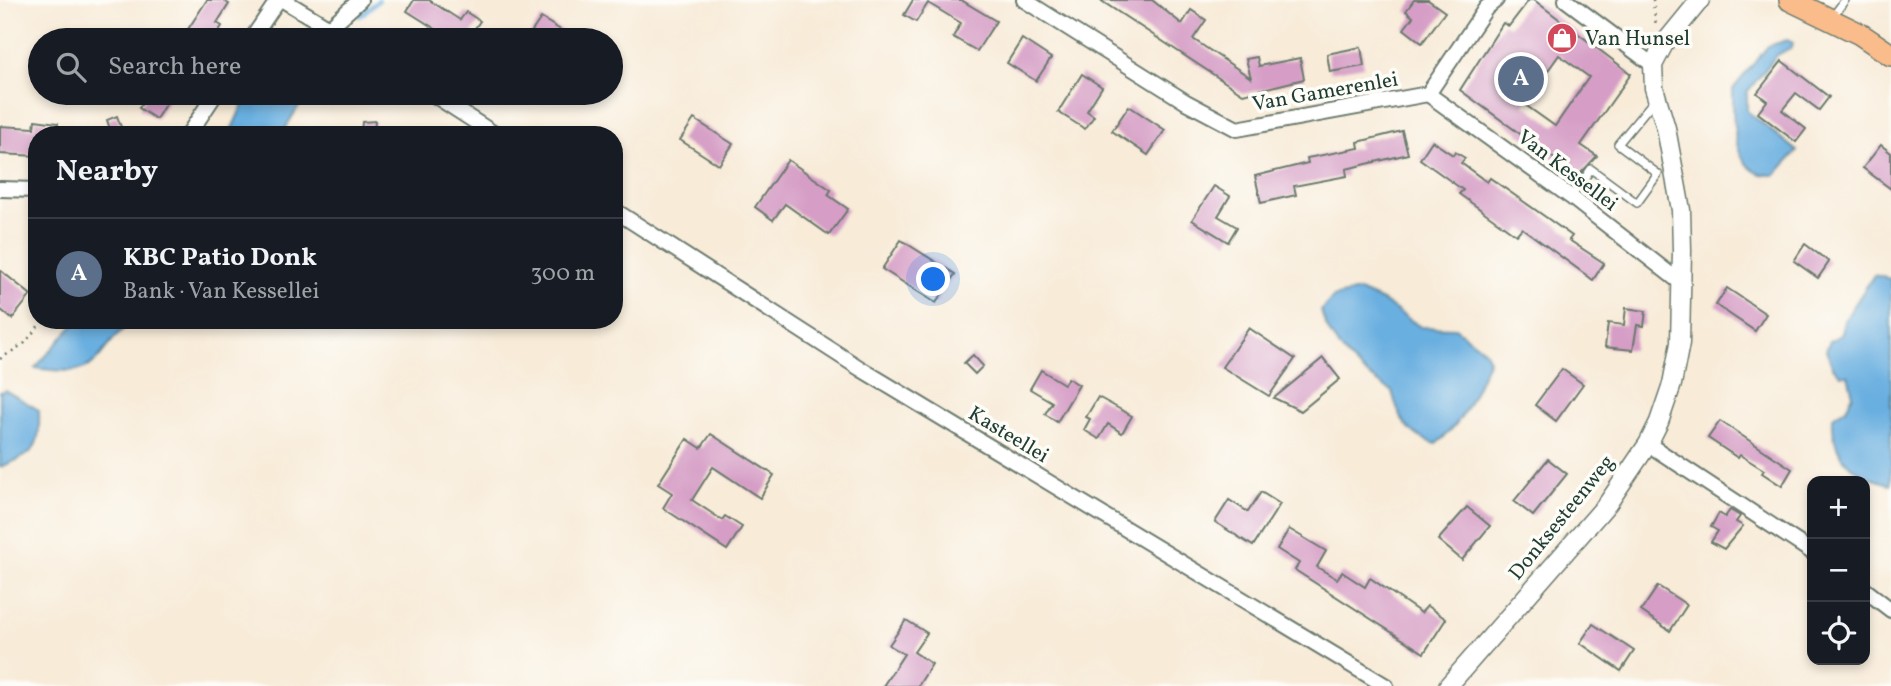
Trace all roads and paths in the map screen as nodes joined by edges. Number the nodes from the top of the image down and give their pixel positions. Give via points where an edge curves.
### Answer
1 (280, 0) edge
2 (360, 0) edge
3 (1024, 0) edge
4 (1566, 0) edge
5 (1653, 0) edge
6 (1700, 0) edge
7 (1790, 0) edge
8 (1844, 0) edge
9 (1486, 3) edge
10 (1830, 19) junction
11 (329, 27) joint
12 (1656, 27) dead end
13 (260, 28) edge
14 (1891, 55) edge
15 (1653, 65) junction
16 (1428, 94) junction
17 (1657, 97) junction
18 (208, 105) edge
19 (450, 105) edge
20 (194, 126) edge
21 (482, 126) edge
22 (0, 189) edge
23 (28, 190) edge
24 (1571, 197) junction
25 (623, 217) edge
26 (1680, 282) junction
27 (36, 329) edge
28 (0, 359) edge
29 (1648, 444) junction
30 (1807, 549) edge
31 (1870, 594) edge
32 (1891, 610) edge
33 (1386, 686) edge
34 (1448, 686) edge

1 - 11 street
1 - 13 street
2 - 11 street
3 - 16 street, Van Gamerenlei via 1237,129
4 - 15 street
5 - 12 path
6 - 15 street
7 - 10 main road
8 - 10 lane
9 - 16 street, Van Gamerenlei
10 - 14 main road
15 - 17 street, Donksesteenweg
16 - 24 street, Van Kessellei
17 - 24 lane via 1618,144 1658,174 1637,203 1591,169
17 - 26 street, Donksesteenweg via 1681,210
18 - 20 street
19 - 21 street
22 - 23 street
24 - 26 street, Van Kessellei
25 - 33 street, Kasteellei via 873,376
26 - 29 street, Donksesteenweg via 1679,343 1672,384
27 - 28 path via 25,343
29 - 30 street
29 - 34 street, Donksesteenweg via 1608,503
31 - 32 street

